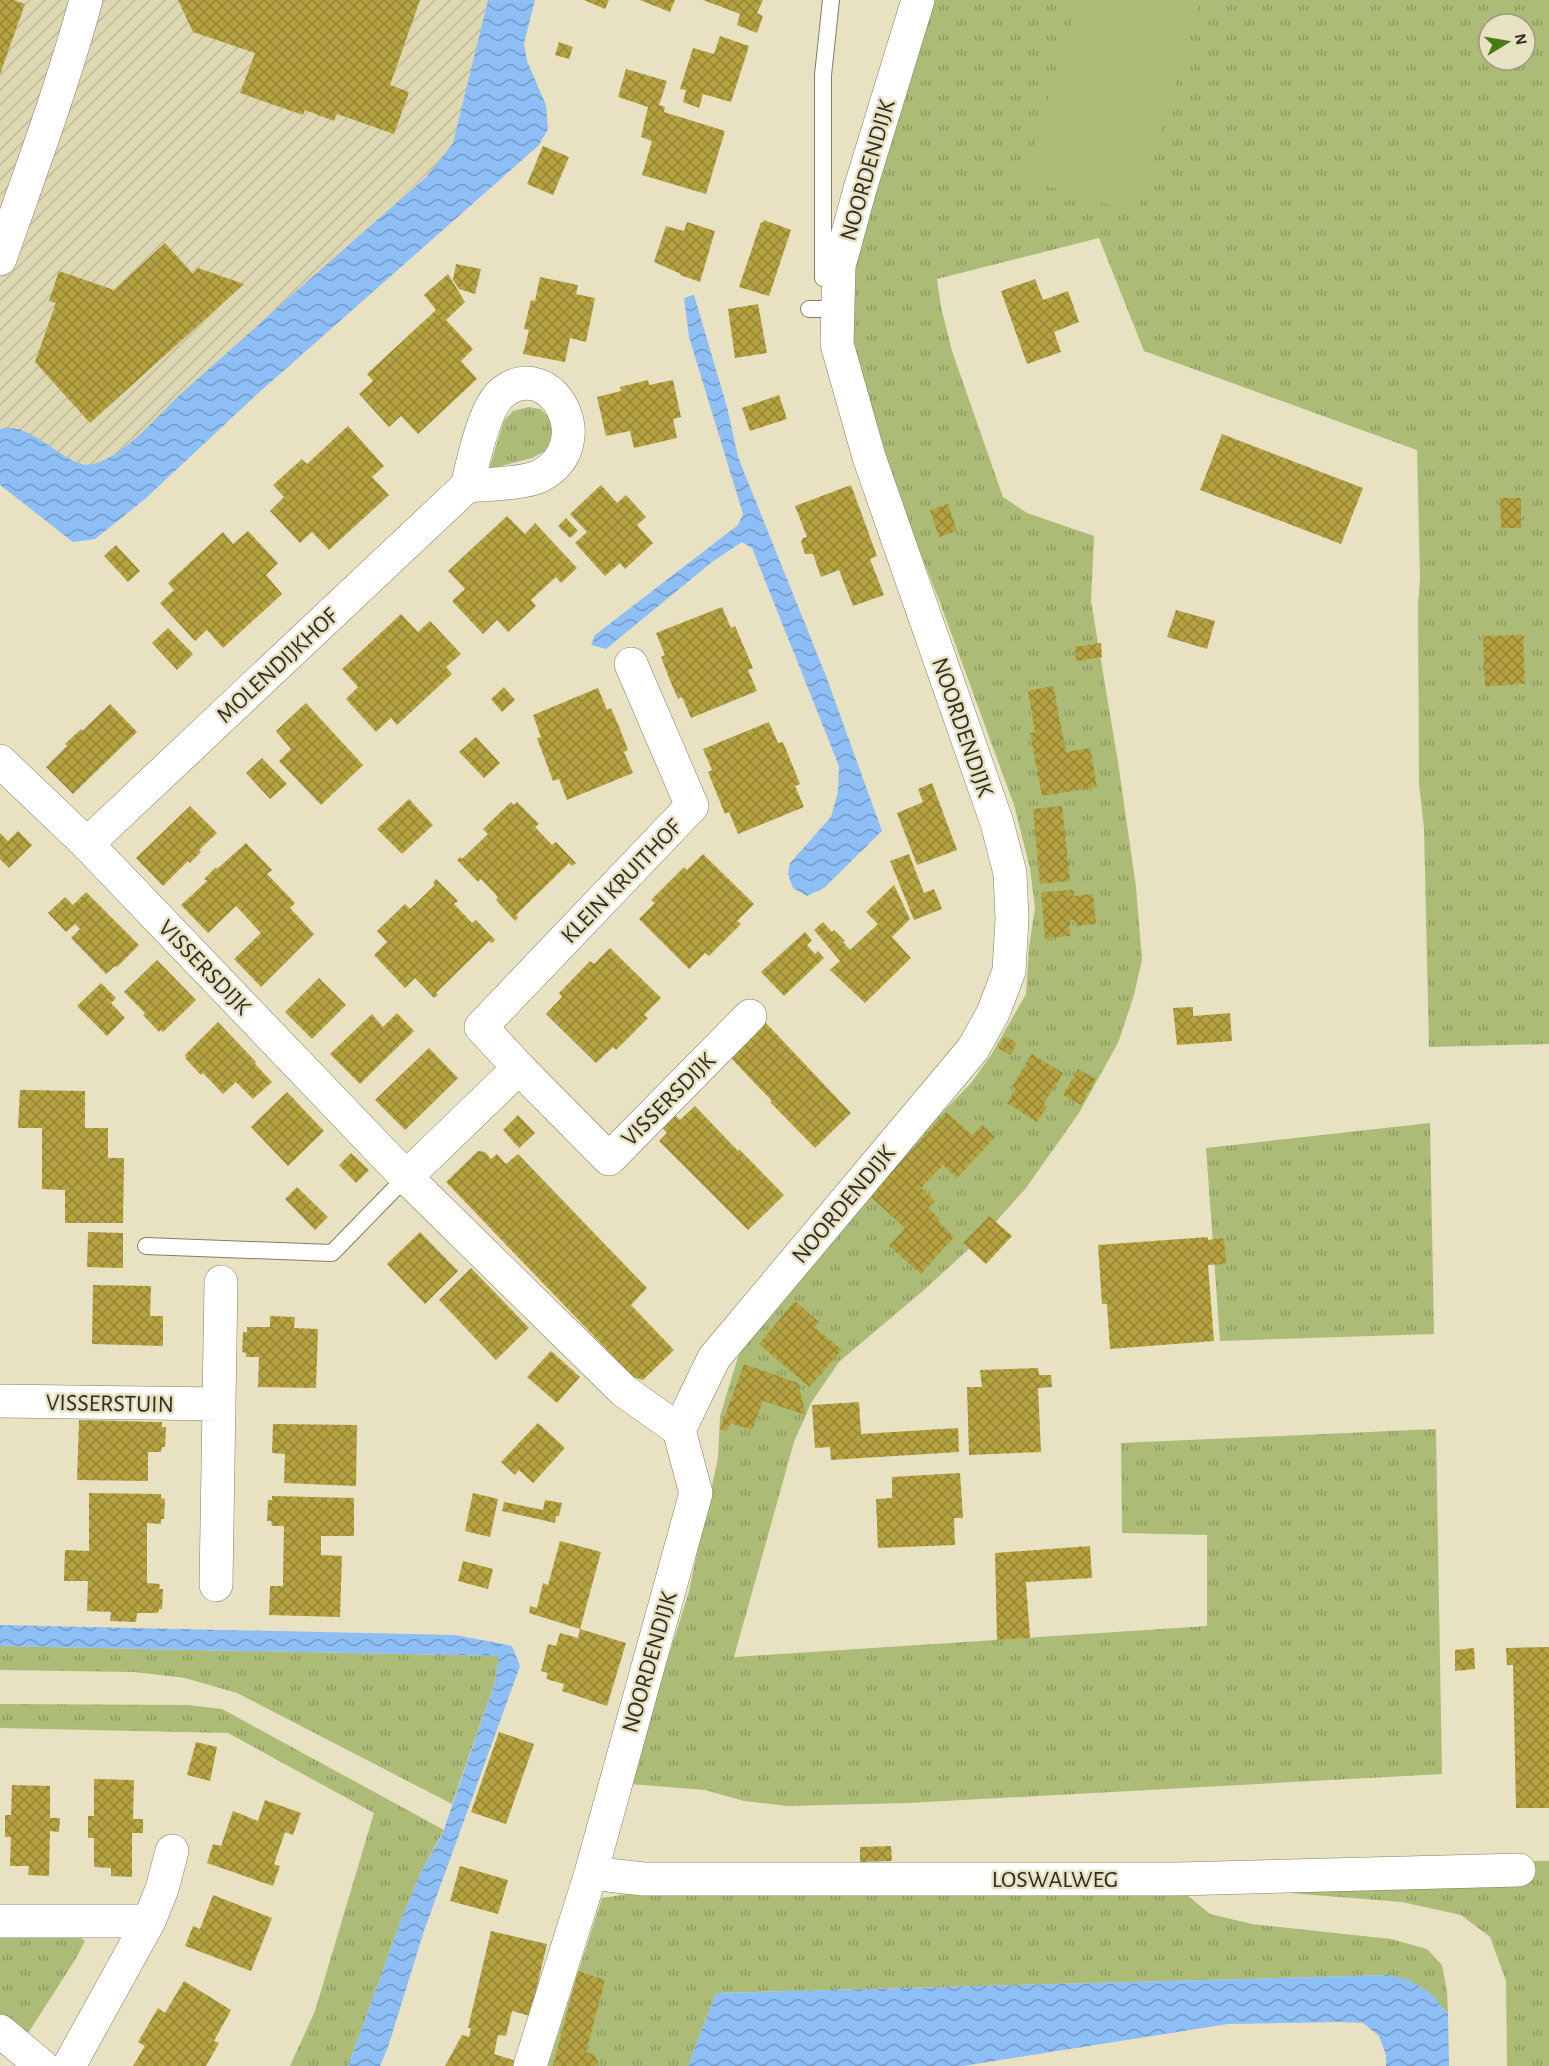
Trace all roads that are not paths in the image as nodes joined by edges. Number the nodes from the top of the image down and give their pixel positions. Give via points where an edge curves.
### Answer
1 (86, 0) edge
2 (831, 0) edge
3 (918, 0) edge
4 (0, 259) edge
5 (837, 344) junction
6 (467, 486) dead end
7 (631, 664) dead end
8 (0, 762) edge
9 (87, 844) junction
10 (750, 1016) dead end
11 (519, 1068) junction
12 (406, 1177) junction
13 (146, 1246) dead end
14 (221, 1282) dead end
15 (0, 1401) edge
16 (219, 1404) junction
17 (679, 1430) junction
18 (216, 1585) dead end
19 (172, 1851) dead end
20 (1519, 1870) dead end
21 (591, 1873) junction
22 (0, 1921) edge
23 (150, 1921) junction
24 (0, 2031) edge
25 (42, 2066) edge
26 (69, 2066) edge
27 (530, 2066) edge

1 - 4 street
2 - 5 lane, NOORDENDIJK via 823,75 824,260 816,309
3 - 5 street, NOORDENDIJK via 839,266
5 - 17 street, NOORDENDIJK via 869,457 997,823 1010,873 1009,971 973,1049 714,1358
6 - 9 street, MOLENDIJKHOF
7 - 11 street, KLEIN KRUITHOF via 692,806 482,1027
8 - 9 street, VISSERSDIJK
9 - 12 street, VISSERSDIJK
10 - 11 street, VISSERSDIJK via 609,1159
11 - 12 street
12 - 13 lane via 332,1253
12 - 17 street, VISSERSDIJK via 624,1391
14 - 16 street
15 - 16 street, VISSERSTUIN
16 - 18 street
17 - 21 street, NOORDENDIJK via 696,1493
19 - 23 street
20 - 21 street, LOSWALWEG via 1177,1879 643,1880
21 - 27 street, NOORDENDIJK
22 - 23 street
23 - 26 street
24 - 25 street

